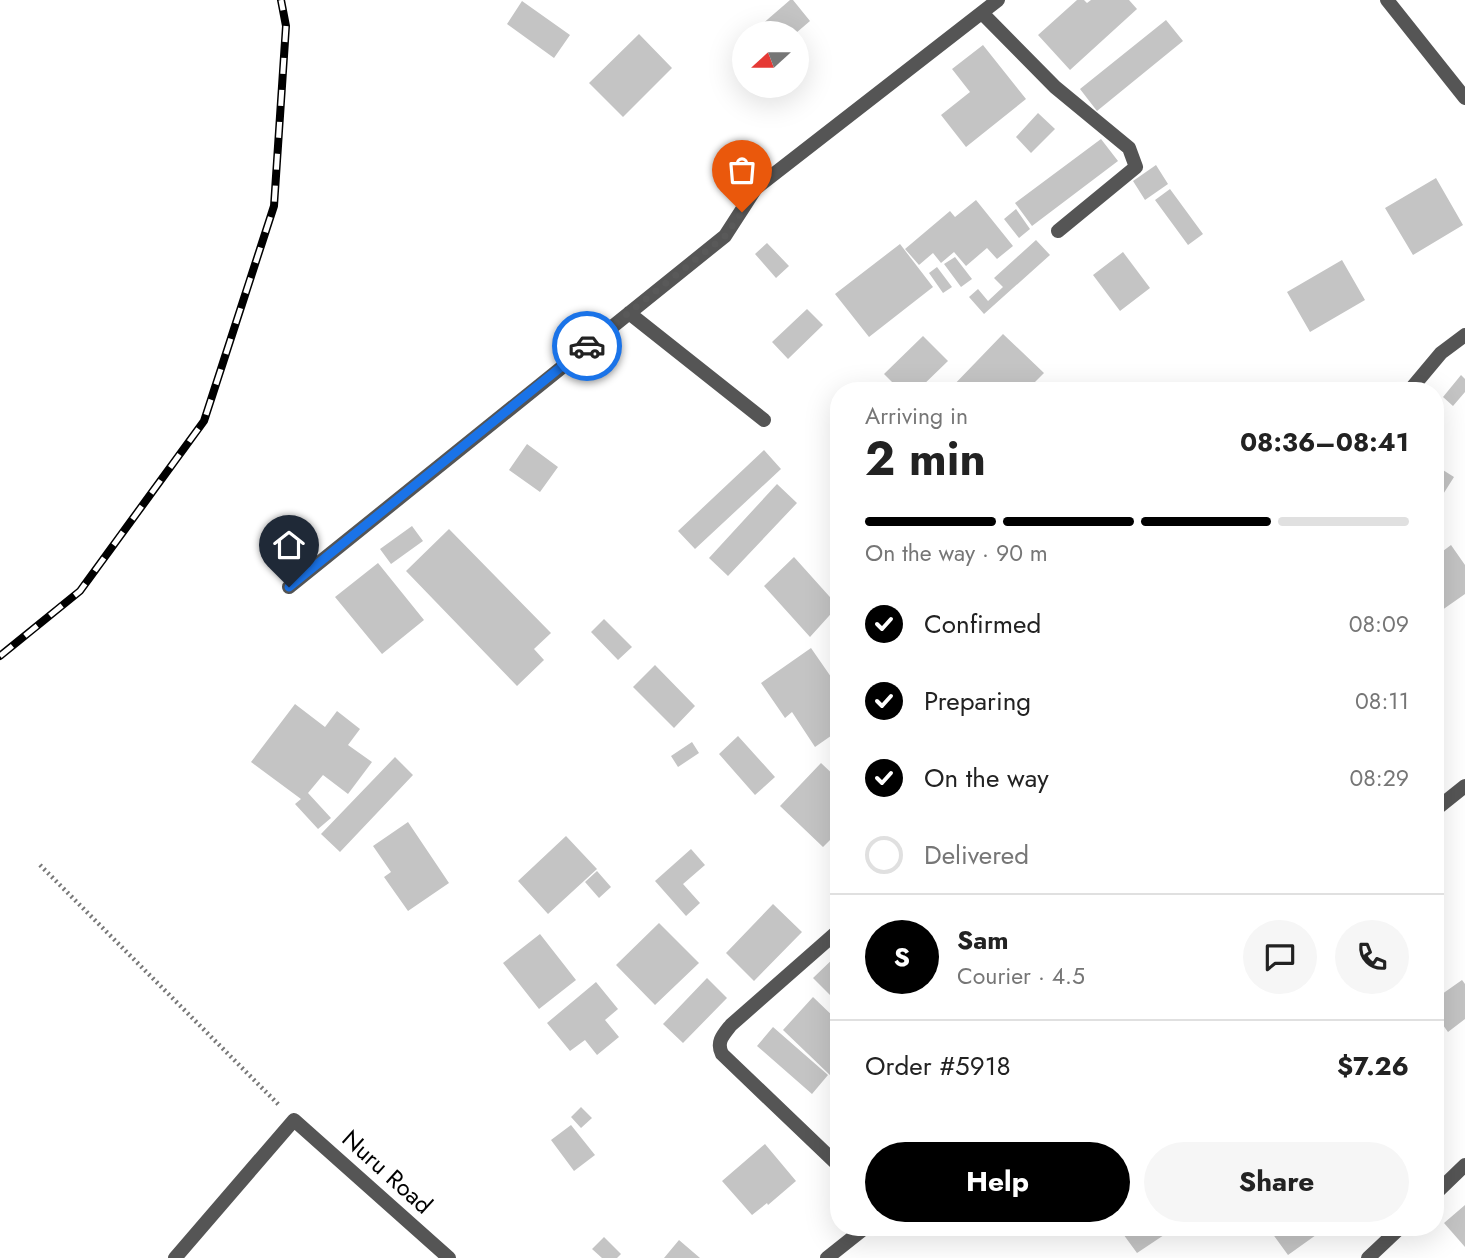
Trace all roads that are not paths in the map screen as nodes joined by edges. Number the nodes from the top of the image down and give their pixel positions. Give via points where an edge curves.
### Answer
1 (998, 0) edge
2 (1387, 0) edge
3 (982, 13) junction
4 (1465, 98) edge
5 (1058, 231) dead end
6 (629, 313) junction
7 (1465, 335) edge
8 (1417, 382) edge
9 (764, 421) dead end
10 (289, 587) dead end
11 (1465, 786) edge
12 (1444, 803) edge
13 (830, 938) edge
14 (830, 1157) edge
15 (1465, 1165) edge
16 (1444, 1185) edge
17 (855, 1236) edge
18 (1391, 1236) edge
19 (175, 1258) edge
20 (449, 1258) edge
21 (827, 1258) edge
22 (1368, 1258) edge

1 - 3 street
2 - 4 street
3 - 5 street via 1055,88 1129,148 1136,167
3 - 6 street via 756,188 725,236
6 - 9 street
6 - 10 street
7 - 8 street via 1441,353
11 - 12 street
13 - 14 street via 731,1025 719,1047 722,1055
15 - 16 street
17 - 21 street
18 - 22 street
19 - 20 street, Nuru Road via 294,1121

